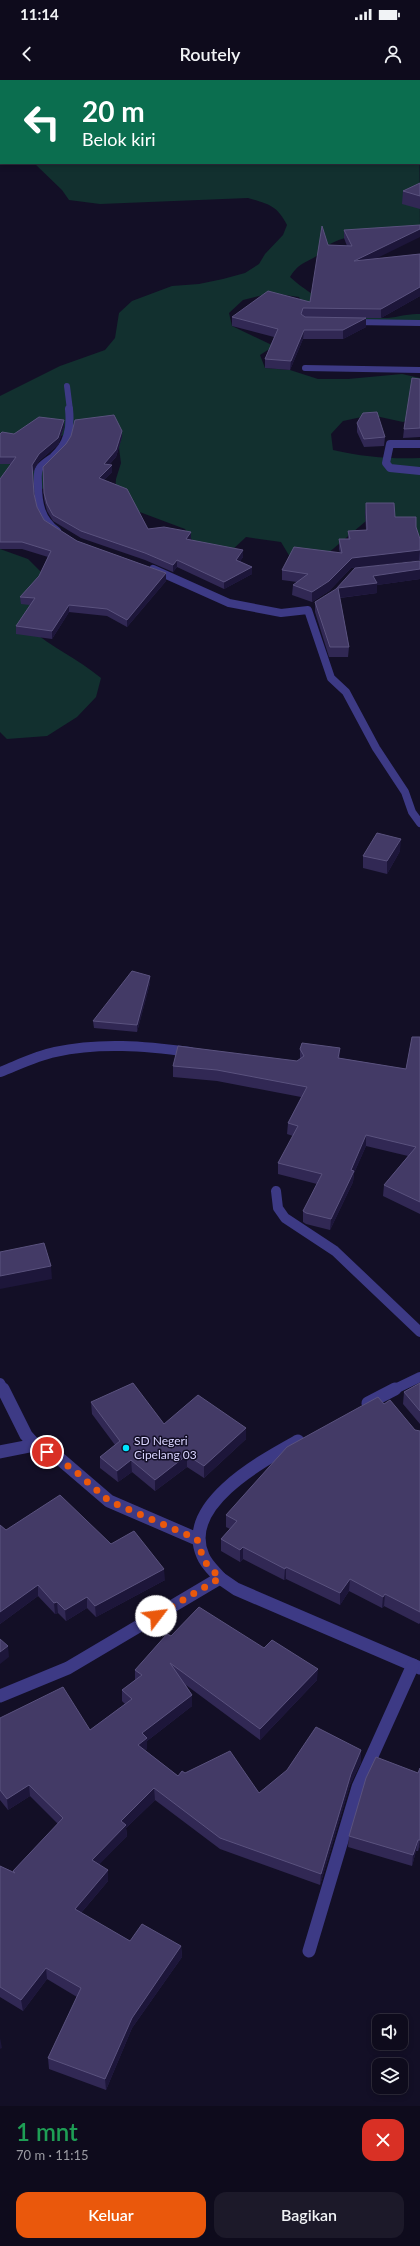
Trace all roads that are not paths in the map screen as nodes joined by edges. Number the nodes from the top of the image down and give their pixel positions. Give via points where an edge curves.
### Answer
1 (344, 322) edge
2 (420, 323) edge
3 (305, 368) dead end
4 (420, 370) edge
5 (67, 386) dead end
6 (420, 444) edge
7 (420, 471) edge
8 (66, 536) edge
9 (142, 565) edge
10 (318, 605) edge
11 (308, 610) junction
12 (420, 823) edge
13 (198, 1053) edge
14 (0, 1072) edge
15 (276, 1191) dead end
16 (420, 1332) edge
17 (420, 1377) edge
18 (0, 1383) edge
19 (359, 1408) edge
20 (310, 1435) edge
21 (36, 1445) junction
22 (0, 1452) edge
23 (197, 1539) junction
24 (220, 1578) junction
25 (416, 1666) edge
26 (0, 1696) edge
27 (309, 1951) dead end

1 - 2 street
3 - 4 street
5 - 8 street via 70,432 68,440 38,472 39,508 48,524
6 - 7 street via 390,444 386,463 390,468
9 - 11 street via 229,603 281,613
10 - 11 street
11 - 12 street via 331,678 346,692 376,748 405,792 412,812
13 - 14 street via 125,1044 92,1046 54,1052
15 - 16 street via 280,1212 288,1222 322,1240
17 - 19 street via 387,1398
18 - 21 street via 26,1435
20 - 23 street via 257,1464 230,1483 204,1517
21 - 22 street
21 - 23 street via 60,1459 109,1501
23 - 24 street via 204,1561
24 - 25 street via 260,1600
24 - 26 street via 68,1668
25 - 27 street via 358,1787

